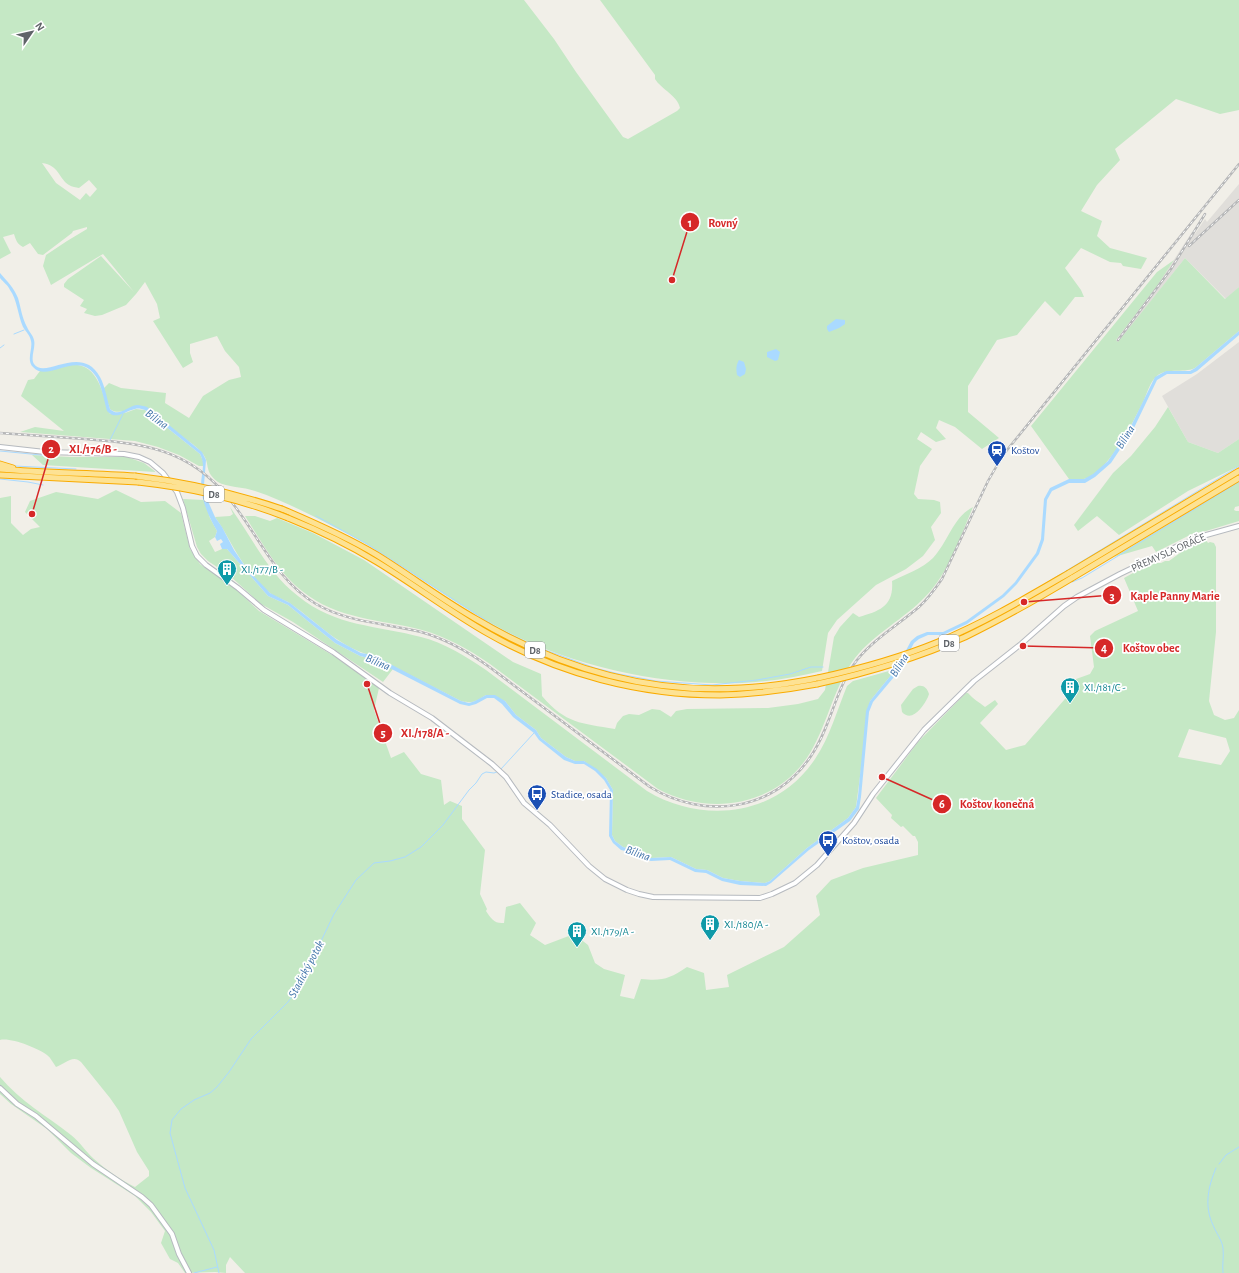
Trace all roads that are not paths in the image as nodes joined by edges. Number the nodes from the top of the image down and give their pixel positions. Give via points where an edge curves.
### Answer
1 (0, 447) edge
2 (0, 464) edge
3 (0, 469) edge
4 (1239, 471) edge
5 (25, 472) junction
6 (0, 475) edge
7 (1239, 478) edge
8 (1239, 526) edge
9 (1071, 576) junction
10 (0, 1088) edge
11 (189, 1273) edge

1 - 8 main road, PŘEMYSLA ORÁČE via 45,452 124,454 150,462 164,473 177,492 191,543 197,556 206,565 264,610 432,718 500,770 524,803 605,879 639,894 660,897 749,899 766,897 795,883 817,865 854,823 873,794 935,719 974,681 1070,602 1120,574 1191,540
2 - 5 highway
3 - 5 highway, D8
4 - 9 highway, D8
5 - 9 highway, D8, bridge via 162,479 217,489 282,509 357,544 474,618 535,651 582,668 634,681 697,688 759,687 818,678 868,666 937,642
6 - 9 highway, D8, bridge via 138,482 217,495 263,508 332,537 360,552 471,623 532,656 631,687 697,694 759,693 816,684 875,670 952,642 998,620
7 - 9 highway, D8
10 - 11 main road via 93,1164 151,1205 172,1234

